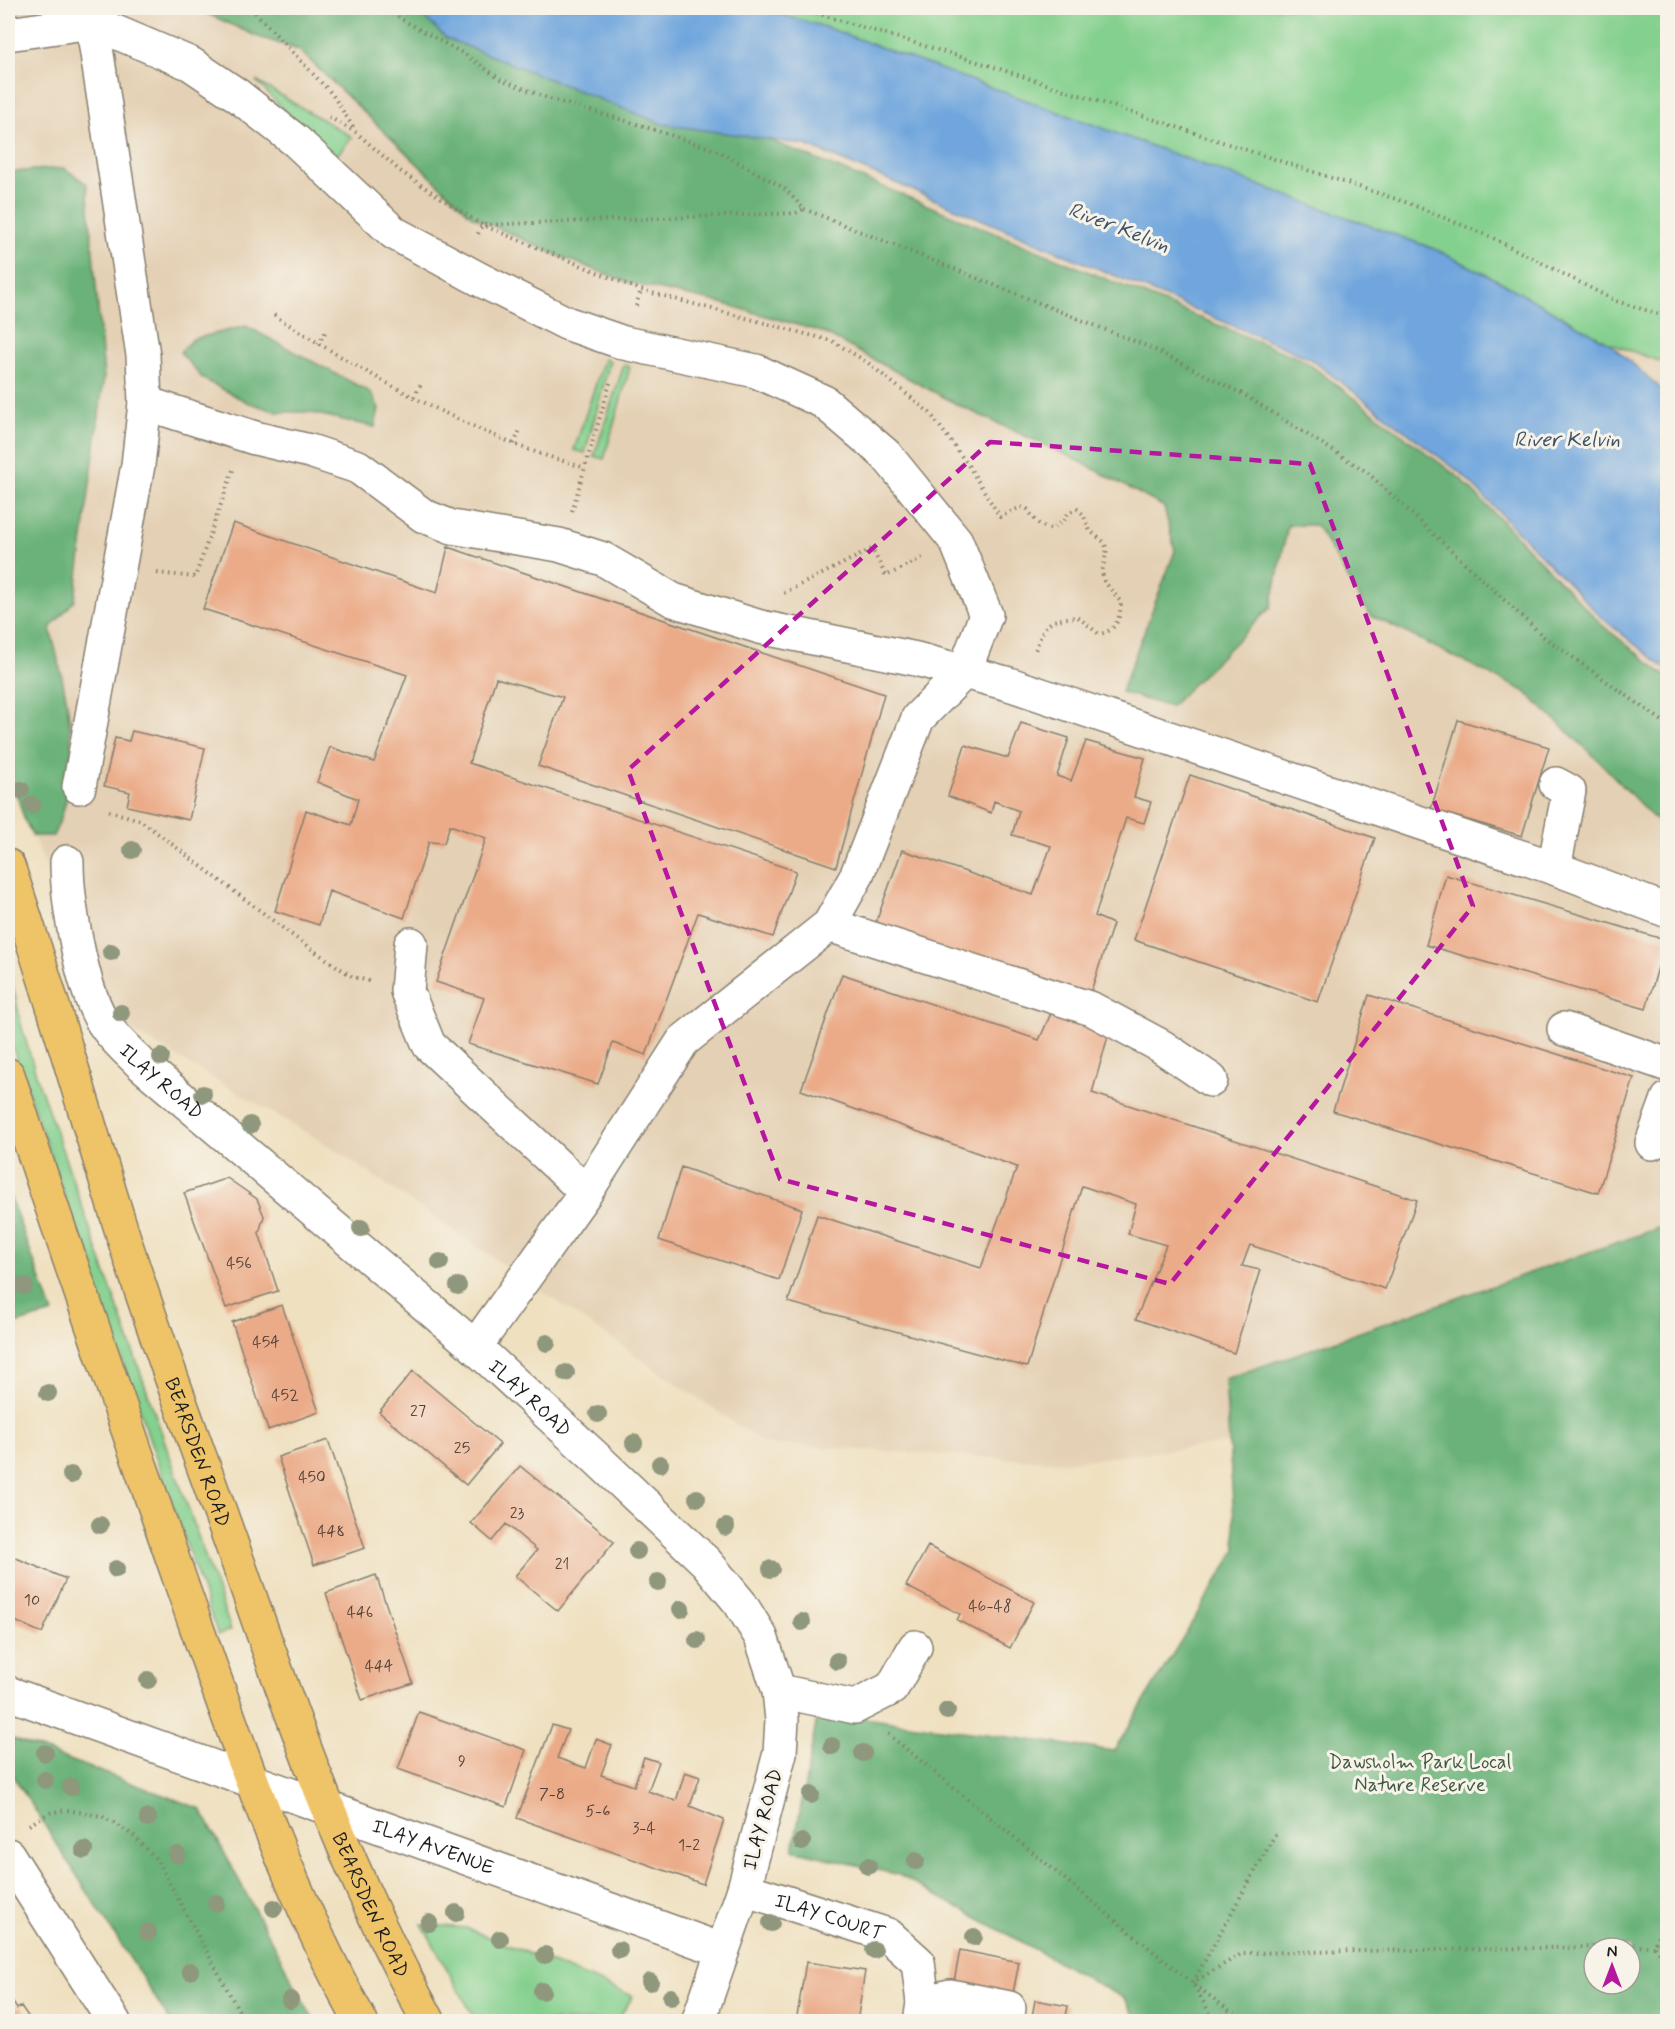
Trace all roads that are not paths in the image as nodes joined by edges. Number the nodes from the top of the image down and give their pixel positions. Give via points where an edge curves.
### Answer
1 (91, 15) edge
2 (8, 34) edge
3 (145, 403) junction
4 (964, 672) junction
5 (1556, 784) dead end
6 (88, 797) road end
7 (66, 862) dead end
8 (8, 866) edge
9 (1554, 868) junction
10 (1668, 911) edge
11 (829, 925) junction
12 (411, 944) dead end
13 (1564, 1029) dead end
14 (1668, 1065) edge
15 (8, 1076) edge
16 (1211, 1080) dead end
17 (1668, 1099) edge
18 (1652, 1143) dead end
19 (586, 1192) junction
20 (475, 1347) junction
21 (915, 1647) dead end
22 (779, 1691) junction
23 (8, 1693) edge
24 (250, 1781) junction
25 (326, 1809) junction
26 (8, 1856) edge
27 (744, 1889) junction
28 (722, 1950) junction
29 (922, 2012) edge
30 (114, 2022) edge
31 (361, 2022) edge
32 (429, 2022) edge
33 (698, 2022) edge
34 (1007, 2022) edge

1 - 2 street
1 - 3 street via 143,355
1 - 4 street via 191,64 237,95 296,141 394,233 479,279 566,323 624,343 756,371 824,402 886,455 956,541 986,615
3 - 4 street via 358,467 424,516 452,527 559,545 603,559 672,600 708,613
3 - 6 street
4 - 9 street
4 - 11 street via 918,718 855,877
5 - 9 street via 1569,790
7 - 20 street, ILAY ROAD via 67,886 86,977 100,1018 116,1038 141,1064
8 - 25 main road, BEARSDEN ROAD via 123,1235
9 - 10 street
11 - 16 street via 1092,1009 1161,1046
11 - 19 street via 683,1041
12 - 19 street via 407,991 429,1045
13 - 14 street
15 - 24 main road
17 - 18 street
19 - 20 street
20 - 22 street, ILAY ROAD via 706,1562 762,1637
21 - 22 street via 892,1688 855,1707
22 - 27 street, ILAY ROAD via 780,1753
23 - 24 street, ILAY AVENUE
24 - 25 street, ILAY AVENUE
24 - 31 main road via 302,1902
25 - 28 street, ILAY AVENUE
25 - 32 main road, BEARSDEN ROAD via 401,1973
26 - 30 street
27 - 28 street, ILAY ROAD
27 - 29 street, ILAY COURT via 888,1935 918,1962
28 - 33 street, ILAY ROAD
29 - 34 street via 950,1996 1009,2008

